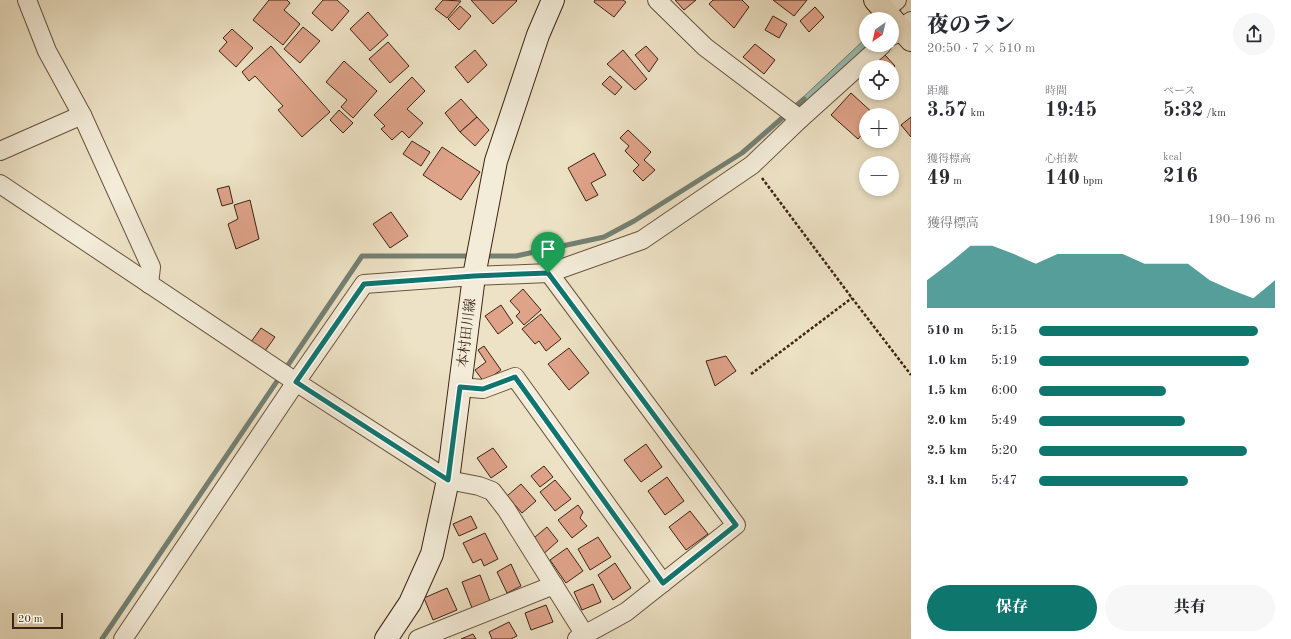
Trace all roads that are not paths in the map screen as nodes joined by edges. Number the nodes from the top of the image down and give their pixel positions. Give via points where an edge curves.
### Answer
1 (27, 0) edge
2 (553, 0) edge
3 (657, 0) edge
4 (874, 52) edge
5 (82, 115) junction
6 (800, 119) junction
7 (0, 151) edge
8 (0, 184) edge
9 (548, 273) junction
10 (474, 276) junction
11 (149, 284) junction
12 (296, 382) junction
13 (460, 387) junction
14 (448, 480) junction
15 (663, 583) junction
16 (554, 585) junction
17 (581, 637) edge
18 (123, 639) edge
19 (386, 639) edge
20 (418, 639) edge

1 - 5 street via 47,51
2 - 10 main road, 本村田川線 via 538,35 496,161
3 - 6 street via 705,47
4 - 6 street
5 - 7 street
5 - 11 street via 150,267
6 - 9 street via 752,165 642,240
8 - 11 street
9 - 10 street
9 - 15 street via 736,525
10 - 12 street via 364,284
10 - 13 main road, 本村田川線
11 - 12 street
12 - 14 street
12 - 18 street
13 - 14 main road, 本村田川線
13 - 15 street via 483,389 515,377
14 - 16 street via 492,491
14 - 19 main road, 本村田川線 via 432,554 410,603
15 - 17 street via 626,612
16 - 17 street
16 - 20 street

